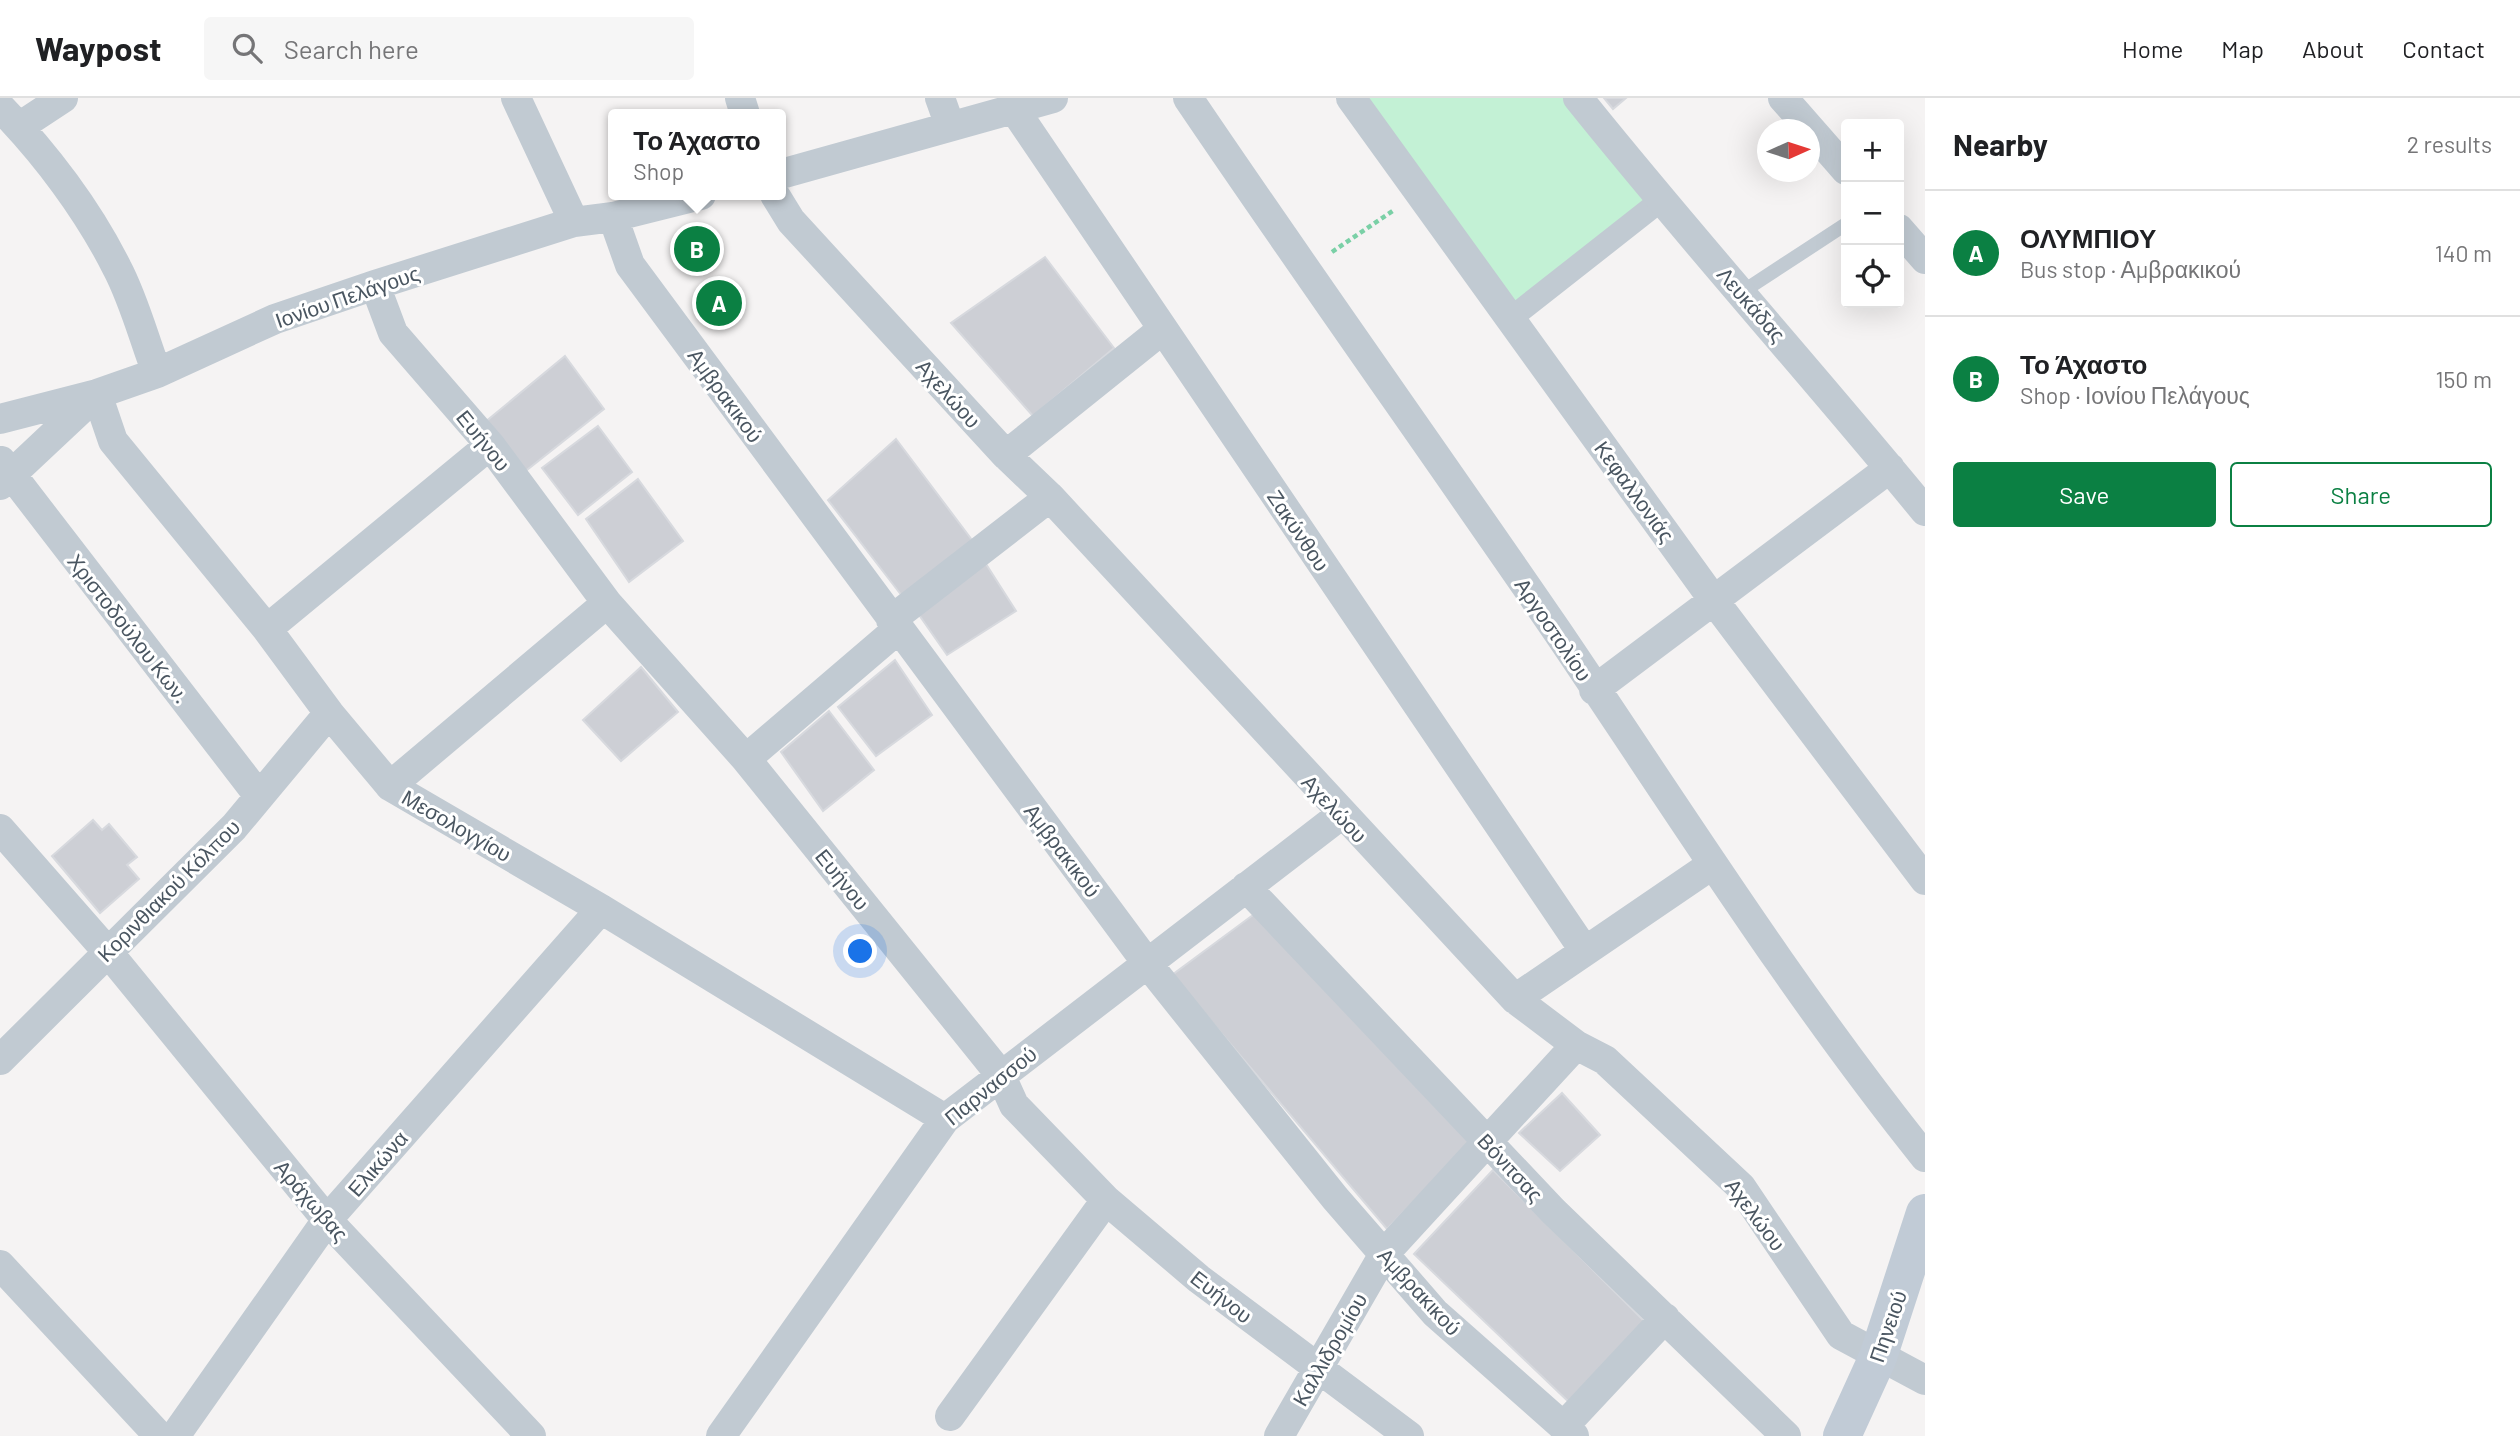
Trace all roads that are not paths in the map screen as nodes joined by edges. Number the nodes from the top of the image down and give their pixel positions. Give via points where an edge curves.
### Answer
1 (63, 98) edge
2 (516, 98) edge
3 (1053, 98) edge
4 (1188, 98) edge
5 (1351, 98) edge
6 (1578, 98) edge
7 (1783, 98) edge
8 (1014, 109) junction
9 (945, 112) edge
10 (10, 117) edge
11 (1841, 164) edge
12 (786, 172) edge
13 (681, 200) edge
14 (778, 200) edge
15 (1660, 201) junction
16 (613, 217) junction
17 (574, 222) junction
18 (1841, 227) edge
19 (1904, 235) edge
20 (1925, 259) edge
21 (374, 285) junction
22 (1742, 292) junction
23 (1510, 319) junction
24 (1163, 329) junction
25 (157, 373) junction
26 (97, 394) junction
27 (0, 419) edge
28 (490, 445) junction
29 (1006, 455) junction
30 (1890, 468) junction
31 (3, 474) edge
32 (1050, 497) junction
33 (1925, 511) edge
34 (1715, 602) junction
35 (607, 603) junction
36 (895, 624) junction
37 (267, 629) junction
38 (1594, 690) junction
39 (329, 713) junction
40 (746, 759) junction
41 (390, 786) junction
42 (259, 796) junction
43 (1342, 814) junction
44 (0, 829) edge
45 (1713, 864) junction
46 (1925, 880) edge
47 (1246, 887) junction
48 (601, 909) junction
49 (1584, 950) junction
50 (107, 951) junction
51 (1147, 963) junction
52 (1514, 999) junction
53 (1576, 1045) junction
54 (0, 1060) edge
55 (1000, 1074) junction
56 (945, 1119) junction
57 (1489, 1143) junction
58 (1925, 1157) edge
59 (1107, 1200) junction
60 (1925, 1213) edge
61 (327, 1220) junction
62 (1384, 1254) junction
63 (0, 1265) edge
64 (1665, 1318) junction
65 (1878, 1357) junction
66 (1318, 1370) junction
67 (1925, 1380) edge
68 (950, 1416) dead end
69 (1568, 1431) edge
70 (732, 1432) edge
71 (159, 1436) edge
72 (175, 1436) edge
73 (531, 1436) edge
74 (1279, 1436) edge
75 (1409, 1436) edge
76 (1786, 1436) edge
77 (1842, 1436) edge

1 - 10 street
2 - 17 street
3 - 8 street
4 - 38 street, Αργοστολίου
5 - 23 street, Κεφαλλονιάς
6 - 15 street, Λευκάδας
7 - 11 street
8 - 9 street
8 - 24 street, Ζακύνθου
9 - 12 street
10 - 25 street via 76,201 118,269
13 - 16 street, Ιονίου Πελάγους
14 - 29 street, Αχελώου via 791,221
15 - 22 street, Λευκάδας
15 - 23 street
16 - 17 street, Ιονίου Πελάγους
16 - 36 street, Αμβρακικού via 630,265
17 - 21 street, Ιονίου Πελάγους
18 - 22 lane
19 - 20 street
21 - 25 street, Ιονίου Πελάγους via 275,319
21 - 28 street, Ευήνου via 393,333
22 - 30 street, Λευκάδας
23 - 34 street, Κεφαλλονιάς
24 - 29 street
24 - 49 street, Ζακύνθου
25 - 26 street, Ιονίου Πελάγους
26 - 27 street, Ιονίου Πελάγους
26 - 31 street
26 - 37 street, Μεσολογγίου via 113,441
28 - 35 street, Ευήνου
28 - 37 street
29 - 32 street, Αχελώου
30 - 33 street, Λευκάδας
30 - 34 street
31 - 42 street, Χριστοδούλου Κων.
32 - 36 street
32 - 43 street, Αχελώου
34 - 38 street
34 - 46 street, Κεφαλλονιάς
35 - 40 street, Ευήνου
35 - 41 street
36 - 40 street
36 - 51 street, Αμβρακικού
37 - 39 street, Μεσολογγίου
38 - 45 street, Αργοστολίου
39 - 41 street, Μεσολογγίου
39 - 42 street, Κορινθιακού Κόλπου
40 - 55 street, Ευήνου
41 - 48 street, Μεσολογγίου
42 - 50 street, Κορινθιακού Κόλπου via 234,827
43 - 47 street, Παρνασσού
43 - 52 street, Αχελώου
44 - 50 street, Αράχωβας
45 - 49 street
45 - 58 street, Αργοστολίου via 1858,1072
47 - 51 street, Παρνασσού
47 - 57 street, Βόνιτσας
48 - 56 street, Μεσολογγίου
48 - 61 street, Ελικώνα
49 - 52 street
50 - 54 street, Κορινθιακού Κόλπου
50 - 61 street, Αράχωβας
51 - 55 street, Παρνασσού
51 - 62 street, Αμβρακικού
52 - 53 street, Αχελώου
53 - 57 street, Καλλιδρομίου
53 - 65 street, Αχελώου via 1605,1060 1741,1187 1841,1335
55 - 56 street, Παρνασσού
55 - 59 street, Ευήνου via 1014,1105
56 - 70 street, Παρνασσού
57 - 62 street, Καλλιδρομίου
57 - 64 street, Βόνιτσας
59 - 66 street, Ευήνου via 1199,1279
59 - 68 street
60 - 65 main road, Πηνειού
61 - 72 street, Ελικώνα
61 - 73 street, Αράχωβας
62 - 66 street, Καλλιδρομίου
62 - 69 street, Αμβρακικού via 1435,1313
63 - 71 street
64 - 69 street
64 - 76 street, Βόνιτσας
65 - 67 street, Αχελώου
65 - 77 main road, Πηνειού
66 - 74 street, Καλλιδρομίου
66 - 75 street, Ευήνου

